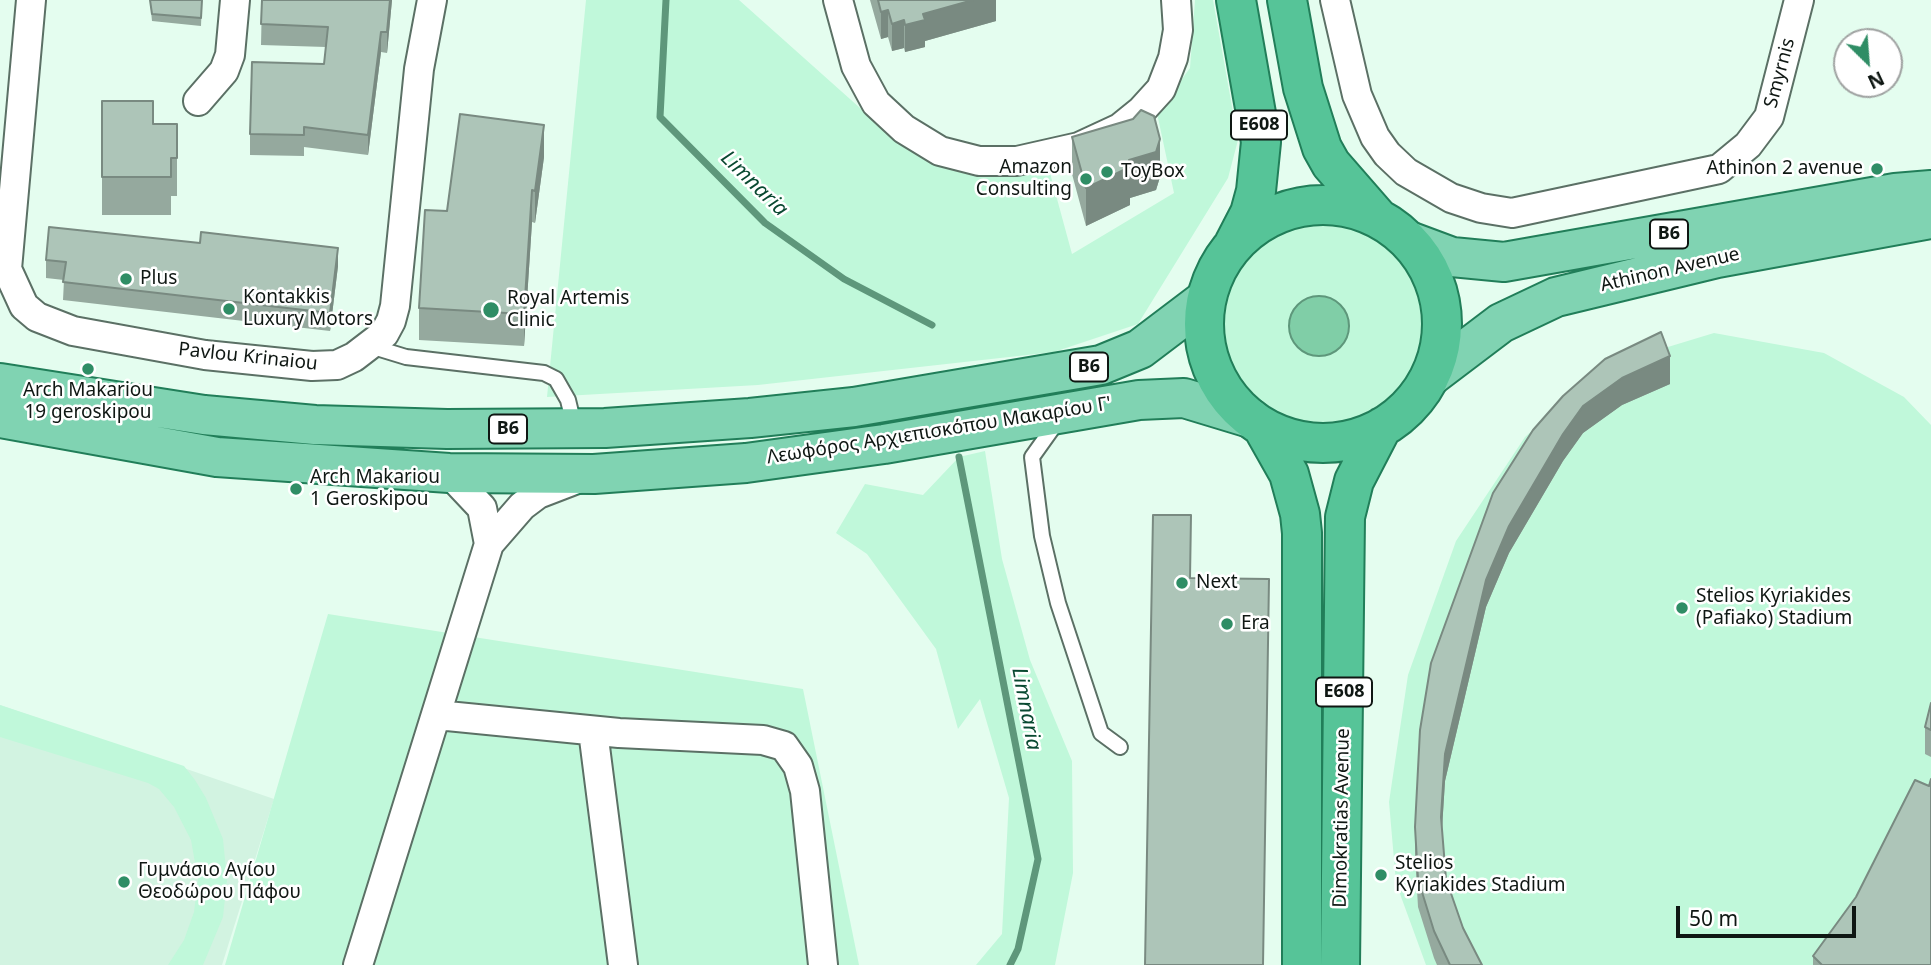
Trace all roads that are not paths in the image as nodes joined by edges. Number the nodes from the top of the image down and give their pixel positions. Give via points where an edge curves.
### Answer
1 (31, 0) edge
2 (235, 0) edge
3 (432, 0) edge
4 (838, 0) edge
5 (1176, 0) edge
6 (1236, 0) edge
7 (1287, 0) edge
8 (1335, 0) edge
9 (1799, 0) edge
10 (198, 101) dead end
11 (1931, 190) edge
12 (1378, 218) junction
13 (1931, 219) edge
14 (1409, 241) junction
15 (1233, 246) junction
16 (1206, 299) junction
17 (370, 346) junction
18 (1431, 376) junction
19 (0, 383) edge
20 (1064, 412) junction
21 (0, 418) edge
22 (1256, 423) junction
23 (1382, 427) junction
24 (574, 428) junction
25 (449, 473) junction
26 (594, 474) junction
27 (489, 544) junction
28 (437, 715) junction
29 (593, 731) junction
30 (1120, 747) dead end
31 (358, 965) edge
32 (623, 965) edge
33 (823, 965) edge
34 (1302, 965) edge
35 (1340, 965) edge

1 - 17 street, Pavlou Krinaiou via 7,269 24,306 37,317 73,331 205,355 337,365
2 - 10 street via 230,55 224,71
3 - 17 street, Pavlou Krinaiou via 419,69 395,306 384,334
4 - 5 street via 856,66 876,103 904,129 940,151 979,161 1017,161 1079,147 1120,128 1141,111 1161,89 1173,58 1178,30
6 - 15 highway, E608 via 1261,142 1256,191
7 - 12 highway, E608 via 1303,88 1322,148
8 - 9 street, Smyrnis via 1357,95 1375,137 1406,172 1451,198 1512,213 1718,169 1748,145 1769,117
11 - 14 main road, Athinon Avenue / B6 via 1504,262 1452,257
12 - 14 highway, E608
12 - 15 highway, E608 via 1337,205 1293,209 1260,223
13 - 18 main road, Athinon Avenue / B6 via 1717,258 1556,296 1501,323
14 - 18 highway, E608 via 1430,271 1441,305 1442,341
15 - 16 highway, E608 via 1216,271
16 - 22 highway, E608 via 1204,335 1213,371 1225,392
16 - 24 main road, Λεωφόρος Αρχιεπισκόπου Μακαρίου Γ' / B6 via 1140,349 1101,365 854,407
17 - 24 lane via 406,357 544,373 556,379 568,400
18 - 23 highway, E608 via 1415,400
19 - 24 main road, Λεωφόρος Αρχιεπισκόπου Μακαρίου Γ' / B6 via 204,415 315,425
20 - 22 main road, Λεωφόρος Αρχιεπισκόπου Μακαρίου Γ' / B6 via 1184,398
20 - 26 main road, Λεωφόρος Αρχιεπισκόπου Μακαρίου Γ' / B6 via 815,454
20 - 30 lane via 1032,457 1042,537 1101,733
21 - 25 main road, Λεωφόρος Αρχιεπισκόπου Μακαρίου Γ' / B6 via 217,457
22 - 23 highway, E608 via 1289,438 1325,443 1349,440
22 - 34 highway, Dimokratias Avenue / E608 via 1289,474 1302,533
23 - 35 highway, Dimokratias Avenue / E608 via 1354,481 1345,517
25 - 26 main road, Λεωφόρος Αρχιεπισκόπου Μακαρίου Γ' / B6
25 - 27 street via 482,508
26 - 27 street via 538,494 508,518
27 - 28 street
28 - 29 street
28 - 31 street
29 - 32 street
29 - 33 street via 763,740 783,746 798,766 805,791

